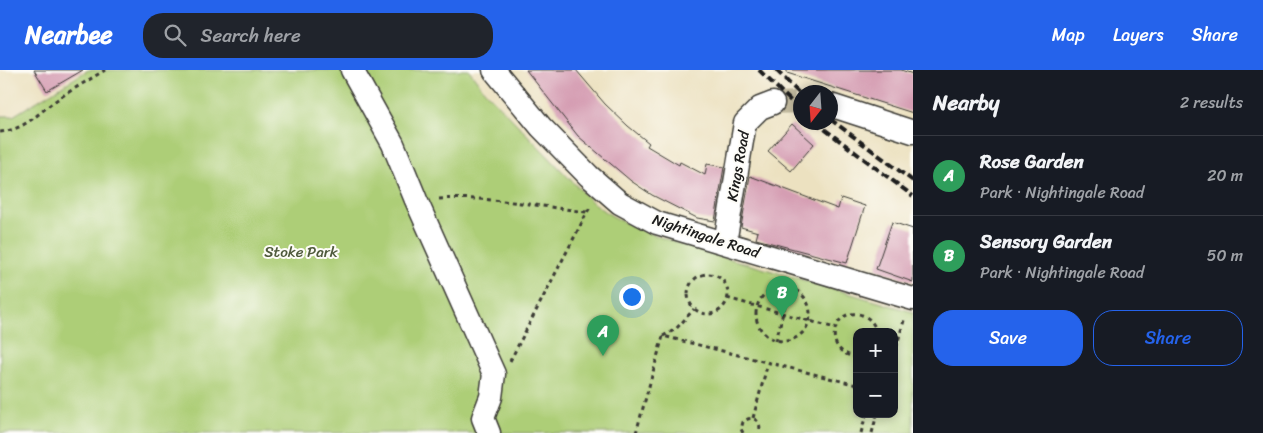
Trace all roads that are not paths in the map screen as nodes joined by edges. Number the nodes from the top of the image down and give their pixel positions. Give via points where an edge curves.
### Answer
1 (352, 70) edge
2 (494, 70) edge
3 (773, 103) tunnel mouth
4 (838, 108) edge
5 (913, 132) edge
6 (725, 243) junction
7 (912, 298) edge
8 (488, 433) edge

1 - 8 street via 393,144 494,374 491,397 483,418
2 - 6 street, Nightingale Road via 541,127 620,203 657,223
3 - 6 street, Kings Road via 760,108 746,123
4 - 5 street
6 - 7 street, Nightingale Road

